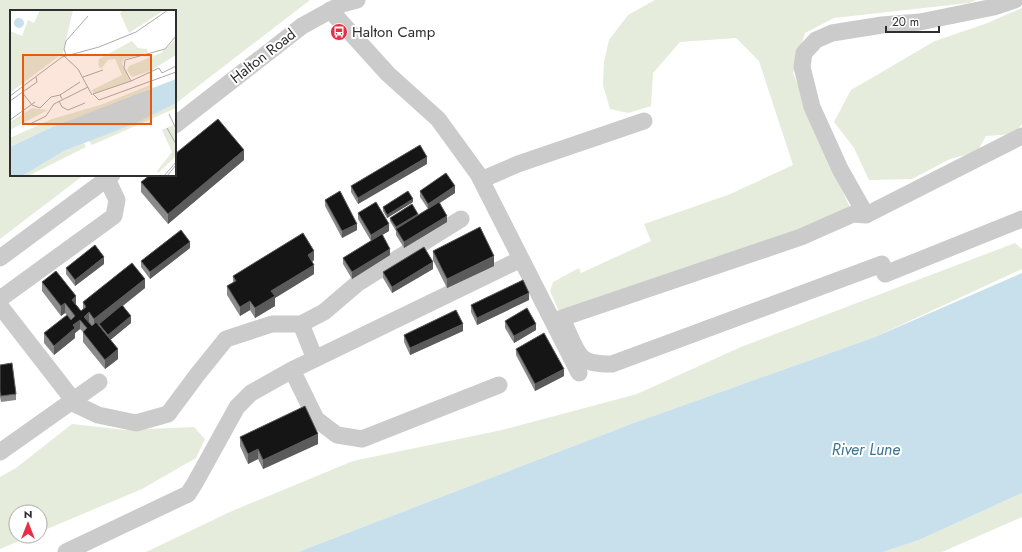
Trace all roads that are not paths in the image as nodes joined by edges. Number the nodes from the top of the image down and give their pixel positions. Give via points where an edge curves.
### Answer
1 (1015, 0) edge
2 (343, 4) edge
3 (644, 121) dead end
4 (176, 124) edge
5 (1022, 136) edge
6 (109, 177) edge
7 (480, 180) junction
8 (866, 215) junction
9 (461, 219) dead end
10 (1022, 219) edge
11 (0, 258) edge
12 (521, 259) junction
13 (0, 299) edge
14 (0, 306) edge
15 (300, 324) junction
16 (315, 359) junction
17 (292, 370) junction
18 (579, 373) dead end
19 (99, 382) dead end
20 (499, 385) dead end
21 (73, 400) junction
22 (0, 452) edge
23 (66, 552) edge

1 - 8 street via 920,22 832,33 816,40 804,52 802,67 812,107 840,170
2 - 4 street, Halton Road via 302,26
2 - 7 street via 388,74 438,119
3 - 7 street via 518,164
5 - 8 street
6 - 11 street
6 - 13 street via 117,200 114,216
7 - 12 street
8 - 10 street via 853,214 801,237 562,318 580,356 599,364 612,364 882,264 885,274
9 - 15 street via 358,284 324,312
12 - 16 street
12 - 18 street
14 - 21 street
15 - 16 street
15 - 21 street via 272,324 226,340 196,375 168,414 136,422 98,415 77,405
16 - 17 street
17 - 20 street via 316,419 337,435 362,439
17 - 23 street via 251,393 237,407 188,494
19 - 21 street
21 - 22 street

